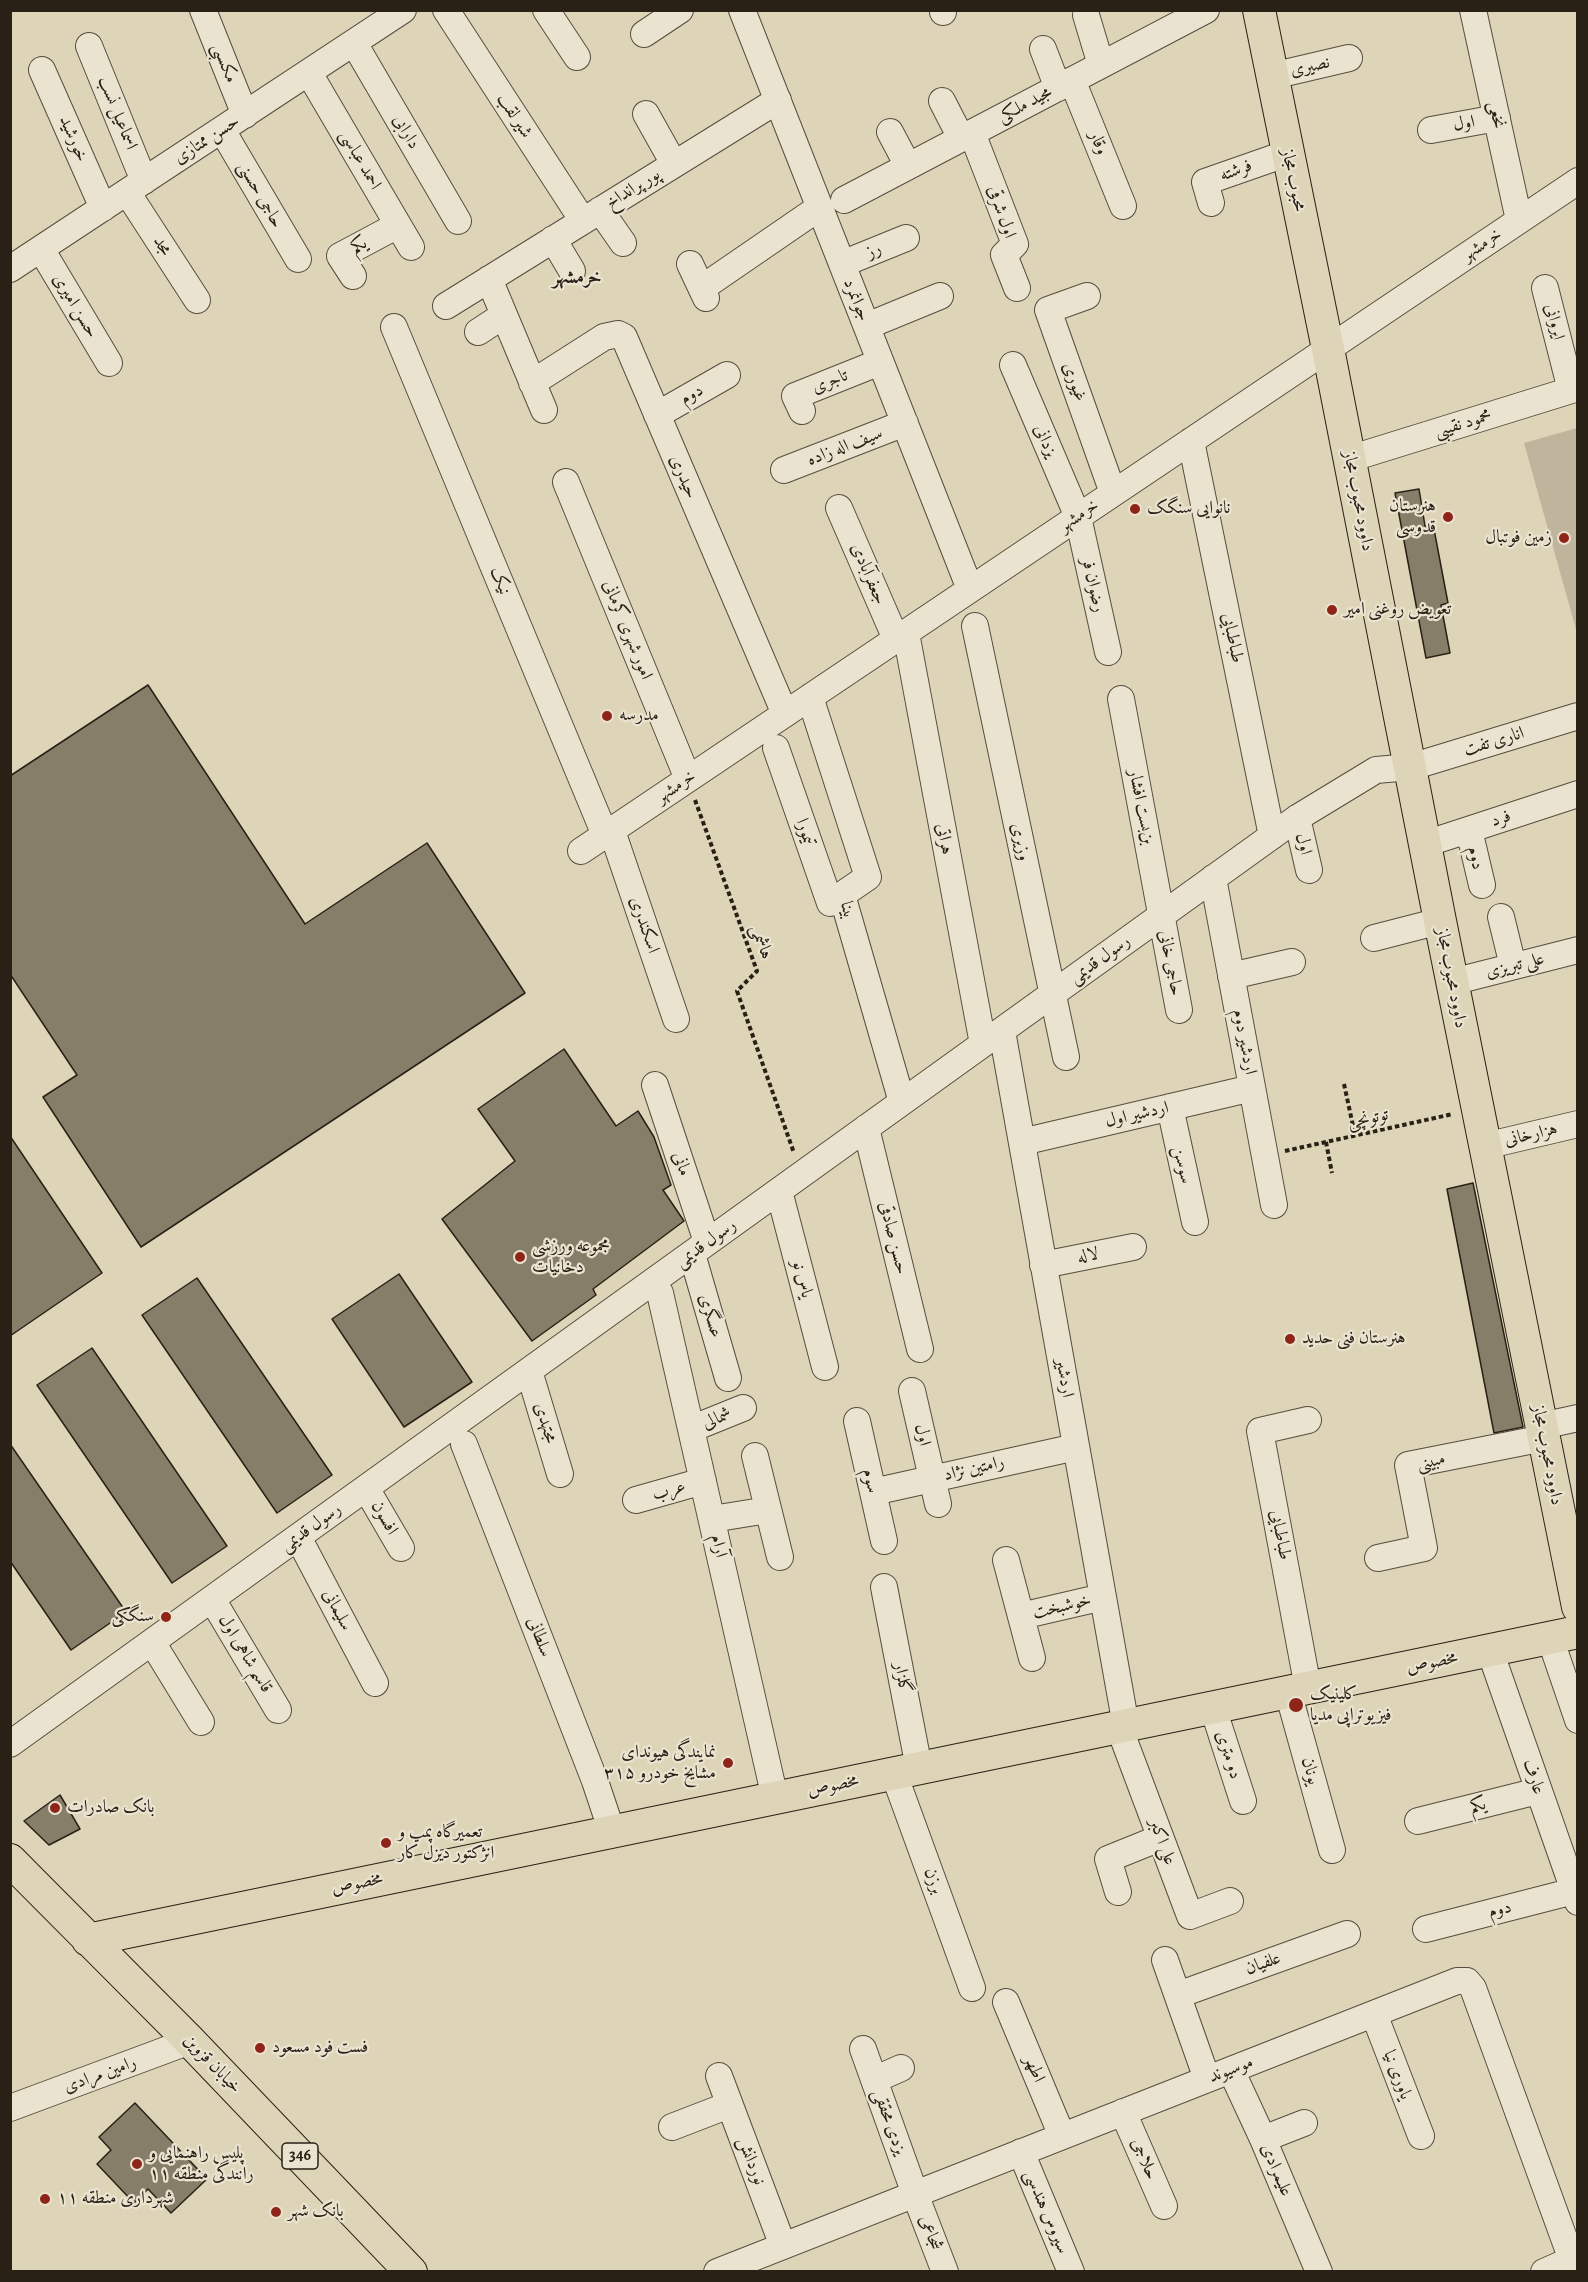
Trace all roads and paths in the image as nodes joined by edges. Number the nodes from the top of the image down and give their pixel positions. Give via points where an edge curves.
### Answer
1 (203, 10) edge
2 (446, 10) edge
3 (546, 10) edge
4 (680, 10) edge
5 (742, 10) edge
6 (1206, 10) edge
7 (1259, 10) edge
8 (1473, 10) edge
9 (402, 11) edge
10 (1086, 15) dead end
11 (644, 34) dead end
12 (354, 43) junction
13 (89, 46) dead end
14 (1043, 49) dead end
15 (577, 57) dead end
16 (1349, 58) dead end
17 (1101, 65) junction
18 (42, 70) dead end
19 (309, 73) junction
20 (1272, 76) junction
21 (1065, 84) junction
22 (778, 100) junction
23 (942, 101) dead end
24 (646, 114) dead end
25 (245, 115) junction
26 (1497, 118) junction
27 (222, 130) junction
28 (1431, 130) dead end
29 (890, 132) dead end
30 (967, 136) junction
31 (1288, 153) junction
32 (674, 164) junction
33 (908, 166) junction
34 (1578, 181) edge
35 (136, 187) junction
36 (844, 200) dead end
37 (1211, 203) dead end
38 (1123, 206) dead end
39 (820, 207) junction
40 (103, 208) junction
41 (592, 215) junction
42 (1519, 220) junction
43 (458, 221) dead end
44 (398, 225) junction
45 (906, 238) dead end
46 (554, 239) junction
47 (623, 243) dead end
48 (411, 247) dead end
49 (41, 249) junction
50 (297, 259) dead end
51 (690, 264) dead end
52 (842, 264) junction
53 (10, 269) edge
54 (572, 271) dead end
55 (353, 276) dead end
56 (489, 279) junction
57 (1017, 288) dead end
58 (1545, 288) dead end
59 (940, 296) dead end
60 (1088, 296) dead end
61 (197, 300) dead end
62 (446, 306) dead end
63 (504, 315) junction
64 (867, 326) junction
65 (394, 327) dead end
66 (478, 332) dead end
67 (1328, 349) junction
68 (880, 362) junction
69 (109, 363) dead end
70 (1012, 365) dead end
71 (727, 375) dead end
72 (532, 383) junction
73 (1574, 389) edge
74 (544, 410) dead end
75 (802, 411) dead end
76 (657, 415) junction
77 (905, 423) junction
78 (1191, 441) junction
79 (1349, 459) junction
80 (784, 470) dead end
81 (566, 482) dead end
82 (1113, 493) junction
83 (839, 508) dead end
84 (1078, 517) junction
85 (970, 590) junction
86 (975, 626) dead end
87 (901, 636) junction
88 (1108, 652) dead end
89 (810, 698) junction
90 (1121, 699) dead end
91 (785, 714) junction
92 (1578, 716) edge
93 (776, 748) dead end
94 (1411, 767) junction
95 (688, 779) junction
96 (1578, 794) edge
97 (1297, 818) junction
98 (1468, 830) junction
99 (608, 833) junction
100 (1272, 836) junction
101 (1425, 844) junction
102 (581, 851) dead end
103 (1309, 870) dead end
104 (1213, 878) junction
105 (1482, 885) dead end
106 (842, 895) junction
107 (1161, 916) junction
108 (1501, 917) dead end
109 (1440, 921) junction
110 (1374, 938) dead end
111 (1578, 950) edge
112 (1292, 962) dead end
113 (1512, 966) junction
114 (1231, 976) junction
115 (1452, 982) junction
116 (1052, 994) junction
117 (1179, 1010) dead end
118 (676, 1019) dead end
119 (992, 1038) junction
120 (1066, 1057) dead end
121 (1344, 1084) dead end
122 (655, 1085) dead end
123 (1252, 1088) junction
124 (902, 1102) junction
125 (1170, 1107) junction
126 (1478, 1109) junction
127 (1578, 1124) edge
128 (866, 1128) junction
129 (1355, 1136) junction
130 (1022, 1142) junction
131 (1326, 1142) junction
132 (1485, 1146) junction
133 (1264, 1155) junction
134 (1332, 1173) dead end
135 (802, 1174) junction
136 (779, 1191) junction
137 (1274, 1205) dead end
138 (1195, 1222) dead end
139 (1133, 1247) dead end
140 (700, 1248) junction
141 (1043, 1265) junction
142 (660, 1293) dead end
143 (920, 1348) dead end
144 (825, 1367) dead end
145 (529, 1371) junction
146 (728, 1378) dead end
147 (912, 1391) dead end
148 (743, 1408) dead end
149 (1578, 1418) edge
150 (1308, 1420) dead end
151 (856, 1421) dead end
152 (691, 1429) junction
153 (1542, 1432) junction
154 (464, 1444) dead end
155 (1076, 1447) junction
156 (755, 1456) dead end
157 (560, 1474) dead end
158 (932, 1479) junction
159 (703, 1481) junction
160 (366, 1488) junction
161 (873, 1492) junction
162 (636, 1500) dead end
163 (938, 1504) dead end
164 (768, 1510) junction
165 (712, 1519) junction
166 (298, 1537) junction
167 (884, 1541) dead end
168 (401, 1548) dead end
169 (780, 1557) dead end
170 (1378, 1558) dead end
171 (1006, 1560) dead end
172 (884, 1587) dead end
173 (1103, 1597) junction
174 (212, 1599) junction
175 (1578, 1607) edge
176 (1021, 1616) junction
177 (1564, 1635) edge
178 (152, 1642) junction
179 (1490, 1651) junction
180 (1032, 1658) dead end
181 (375, 1683) dead end
182 (1298, 1690) junction
183 (1213, 1708) junction
184 (278, 1710) dead end
185 (1578, 1720) edge
186 (201, 1722) dead end
187 (1123, 1726) junction
188 (10, 1744) edge
189 (907, 1771) junction
190 (1538, 1791) junction
191 (775, 1798) junction
192 (1243, 1801) dead end
193 (1418, 1821) dead end
194 (612, 1832) junction
195 (1160, 1838) junction
196 (1332, 1850) dead end
197 (10, 1860) edge
198 (1118, 1892) dead end
199 (1576, 1897) edge
200 (1230, 1901) dead end
201 (1426, 1929) dead end
202 (1347, 1934) dead end
203 (88, 1940) junction
204 (1164, 1960) dead end
205 (972, 1988) dead end
206 (1178, 1995) junction
207 (1006, 2002) dead end
208 (1374, 2014) junction
209 (190, 2041) junction
210 (863, 2049) dead end
211 (901, 2068) dead end
212 (1231, 2070) junction
213 (719, 2076) dead end
214 (1208, 2079) junction
215 (874, 2080) junction
216 (729, 2105) junction
217 (10, 2108) edge
218 (1124, 2112) junction
219 (1304, 2123) dead end
220 (672, 2127) dead end
221 (1062, 2136) junction
222 (1420, 2136) dead end
223 (1263, 2139) junction
224 (1021, 2152) junction
225 (915, 2194) junction
226 (1164, 2206) dead end
227 (783, 2246) junction
228 (1575, 2258) edge
229 (411, 2271) edge
230 (717, 2271) edge
231 (945, 2271) edge
232 (1071, 2271) edge
233 (1319, 2271) edge
234 (1544, 2271) edge

1 - 25 street, مکسبی
2 - 41 street, شیر لقب
3 - 15 street
4 - 11 street
5 - 22 street, جوانمرد
6 - 17 street, مجید ملکی
7 - 20 main road, محبوب مجاز
8 - 26 street, نخعی
9 - 12 street, حسن ممتازی
10 - 17 street
12 - 19 street, حسن ممتازی
12 - 43 street, دارابی
13 - 35 street, اسماعیل نسب
14 - 21 street, وقار
16 - 20 street, نصیری
17 - 21 street, مجید ملکی
18 - 40 street, خورشید
19 - 25 street, حسن ممتازی
19 - 44 street, احمد عباسی
20 - 31 main road, محبوب مجاز
21 - 30 street, مجید ملکی
21 - 38 street, وقار
22 - 32 street, پور پرانداخ
22 - 39 street, جوانمرد
23 - 30 street
24 - 32 street
25 - 27 street, حسن ممتازی
26 - 28 street, اول
26 - 42 street, نخعی
27 - 35 street, حسن ممتازی
27 - 50 street, حاجی حسنی
29 - 33 street
30 - 33 street, مجید ملکی
30 - 57 street, اول شرقی via 1015,244 1004,255
31 - 37 street, فرشته via 1205,182
31 - 67 main road, محبوب مجاز
32 - 41 street, پور پرانداخ
33 - 36 street, مجید ملکی
34 - 42 street, خرمشهر
35 - 40 street, حسن ممتازی
35 - 61 street, مجد
39 - 51 street via 704,293
39 - 52 street, جوانمرد
40 - 49 street, حسن ممتازی
41 - 46 street, پور پرانداخ
41 - 47 street
42 - 67 street, خرمشهر
44 - 48 street, احمد عباسی
44 - 55 street, یکم via 340,256
45 - 52 street, رز
46 - 54 street
46 - 56 street, پور پرانداخ
49 - 53 street, حسن ممتازی
49 - 69 street, حسن امیری
52 - 64 street, جوانمرد
56 - 62 street, پور پرانداخ
56 - 63 street
58 - 73 street, ایروانی
59 - 64 street
60 - 82 street, غیوری via 1048,310
63 - 66 street
63 - 72 street
64 - 68 street, جوانمرد
65 - 99 street, نیک
67 - 78 street, خرمشهر
67 - 79 main road, داوود محبوب مجاز
68 - 75 street, تاجری via 795,396
68 - 77 street, جوانمرد
70 - 84 street, یزدانی
71 - 76 street, دوم
72 - 74 street
72 - 76 street, حیدری via 604,337 618,334 628,344
73 - 79 street, محمود نقیبی
76 - 91 street, حیدری
77 - 80 street, سیف اله زاده
77 - 85 street, جوانمرد
78 - 82 street, خرمشهر
78 - 100 street, طباطبایی
79 - 94 main road, داوود محبوب مجاز
81 - 95 street, امور شهری کرمانی
82 - 84 street, خرمشهر
83 - 87 street, جعفرآبادی
84 - 85 street, خرمشهر
84 - 88 street, رضوان فر
85 - 87 street, خرمشهر
86 - 116 street, وزیری
87 - 89 street, خرمشهر
87 - 119 street, هراتی
89 - 91 street, خرمشهر
89 - 106 street, بینا via 868,877
90 - 107 street, بن‌بست افشار
91 - 95 street, خرمشهر
92 - 94 street, اناری تفت
93 - 106 street, تیمورا via 830,903
94 - 97 street, رسول قدیمی via 1376,770
94 - 101 main road, داوود محبوب مجاز
95 - 99 street, خرمشهر
95 - 135 path, هاشمی via 757,971 737,991
96 - 98 street, فرد
97 - 100 street, رسول قدیمی
97 - 103 street, اول
98 - 101 street, فرد
98 - 105 street, دوم
99 - 102 street, خرمشهر
99 - 118 street, اسکندری
100 - 104 street, رسول قدیمی
101 - 109 main road, داوود محبوب مجاز
104 - 107 street, رسول قدیمی
104 - 114 street, اردشیر دوم
106 - 124 street, بینا
107 - 116 street, رسول قدیمی
107 - 117 street, حاجی خانی
108 - 113 street
109 - 110 street
109 - 115 main road, داوود محبوب مجاز
111 - 113 street, علی تبریزی
112 - 114 street
113 - 115 street, علی تبریزی
114 - 123 street, اردشیر دوم
115 - 126 main road, داوود محبوب مجاز
116 - 119 street, رسول قدیمی
116 - 120 street, وزیری
119 - 124 street, رسول قدیمی
119 - 130 street, اردشیر
121 - 129 path
122 - 140 street, مانی
123 - 125 street, اردشیر اول
123 - 133 street, اردشیر دوم
124 - 128 street, رسول قدیمی
125 - 130 street, اردشیر اول
125 - 138 street, سوسن
126 - 129 path, توتونچی
126 - 132 main road, داوود محبوب مجاز
127 - 132 street, هزارخانی
128 - 135 street, رسول قدیمی
128 - 143 street, حسن صادقی
129 - 131 path, توتونچی
130 - 141 street, اردشیر
131 - 133 path, توتونچی
131 - 134 path
132 - 153 main road, داوود محبوب مجاز
133 - 137 street, اردشیر دوم
135 - 136 street, رسول قدیمی
136 - 140 street, رسول قدیمی
136 - 144 street, یاس نو
139 - 141 street, لاله
140 - 145 street, رسول قدیمی
140 - 146 street, عسگری
141 - 155 street, اردشیر
142 - 152 street, آرام
145 - 157 street, مجتهدی
145 - 160 street, رسول قدیمی
147 - 158 street, اول
148 - 152 street, شمالی
149 - 153 street
150 - 182 street, طباطبایی via 1260,1431
151 - 161 street, سوم
152 - 159 street, آرام
153 - 170 street, مبینی via 1408,1465 1424,1548
153 - 175 main road, داوود محبوب مجاز
154 - 194 street, سلطانی
155 - 158 street, رامتین نژاد
155 - 173 street, اردشیر
156 - 164 street
158 - 161 street, رامتین نژاد
158 - 163 street
159 - 162 street, عرب
159 - 165 street, آرام
160 - 166 street, رسول قدیمی
160 - 168 street, افسون
161 - 167 street, سوم
164 - 165 street
164 - 169 street
165 - 191 street, آرام
166 - 174 street, رسول قدیمی
166 - 181 street, سلیمانی
171 - 176 street
172 - 189 street, گلزار
173 - 176 street, خوشبخت
173 - 187 street, اردشیر
174 - 178 street, رسول قدیمی
174 - 184 street, قاسم شاهی اول
176 - 180 street
177 - 179 main road, مخصوص
177 - 185 street
178 - 186 street
178 - 188 street, رسول قدیمی
179 - 182 main road, مخصوص
179 - 190 street, عارف
182 - 183 main road, مخصوص
182 - 196 street, یونان
183 - 187 main road, مخصوص
183 - 192 street, دو متری
187 - 189 main road, مخصوص
187 - 195 street, علی اکبر
189 - 191 main road, مخصوص
189 - 205 street, برزن
190 - 193 street, یکم
190 - 199 street, عارف
191 - 194 main road, مخصوص
194 - 203 main road, مخصوص
195 - 198 street via 1108,1859
195 - 200 street, علی اکبر via 1190,1916
197 - 203 main road, خیابان قزوین / 346
199 - 201 street, دوم
202 - 206 street, علفیان
203 - 209 main road, خیابان قزوین / 346
204 - 206 street
206 - 214 street
207 - 221 street, اطهر
208 - 212 street, موسیوند
208 - 222 street, یاوری نیا
208 - 228 street, موسیوند via 1457,1981 1467,1981 1473,1988
209 - 217 street, رامین مرادی
209 - 229 main road, خیابان قزوین / 346
210 - 215 street, یزدی محققی
211 - 215 street
212 - 214 street, موسیوند
212 - 223 street, علیمرادی
213 - 216 street, نوردانش
214 - 218 street, موسیوند
215 - 225 street, یزدی محققی
216 - 220 street
216 - 227 street, نوردانش
218 - 221 street, موسیوند
218 - 226 street, حلاجی
219 - 223 street
221 - 224 street, موسیوند
223 - 233 street, علیمرادی
224 - 225 street, موسیوند
224 - 232 street, سیروس هندسی
225 - 227 street, موسیوند
225 - 231 street, شجاعی
227 - 230 street, موسیوند
228 - 234 street

